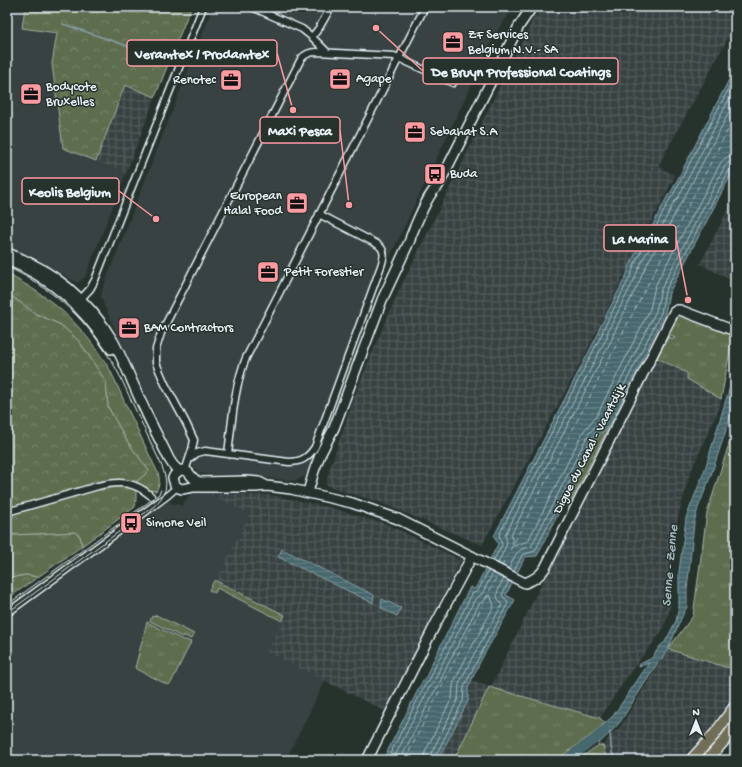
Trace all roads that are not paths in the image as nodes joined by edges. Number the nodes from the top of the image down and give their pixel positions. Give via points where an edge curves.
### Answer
1 (203, 7) edge
2 (252, 7) edge
3 (331, 7) edge
4 (425, 7) edge
5 (532, 7) edge
6 (312, 37) junction
7 (328, 52) junction
8 (399, 57) junction
9 (452, 83) dead end
10 (319, 214) junction
11 (7, 253) edge
12 (7, 260) edge
13 (78, 302) junction
14 (735, 331) edge
15 (228, 454) junction
16 (189, 460) junction
17 (182, 473) junction
18 (267, 486) junction
19 (177, 487) junction
20 (187, 487) junction
21 (311, 493) junction
22 (151, 496) dead end
23 (7, 512) edge
24 (472, 556) junction
25 (7, 613) edge
26 (735, 706) edge
27 (735, 726) edge
28 (367, 760) edge
29 (691, 760) edge
30 (707, 760) edge

1 - 13 street via 95,280
2 - 6 street
3 - 6 street
4 - 8 street
5 - 21 main road via 519,26 382,300
6 - 7 street
7 - 8 street
7 - 16 street via 311,52 301,59 159,338 156,363 194,440
8 - 9 street
8 - 10 street
10 - 15 street via 244,364 237,386
10 - 15 street via 380,246 384,258 315,447 305,459 293,462
11 - 13 main road via 46,272
12 - 13 main road via 46,280
13 - 17 main road via 121,365 143,417 169,467
14 - 24 main road, Digue du Canal - Vaartdijk via 684,311 674,312 545,568 538,576 525,583
15 - 16 street via 205,451
16 - 17 street
17 - 18 main road via 199,482 259,482
17 - 19 main road via 173,478
17 - 20 main road via 191,483
18 - 20 main road
18 - 21 main road
19 - 20 main road
19 - 25 street
21 - 24 main road via 352,503 398,519
22 - 23 street via 133,485 113,483
24 - 28 main road
26 - 29 main road via 714,735
27 - 30 main road

